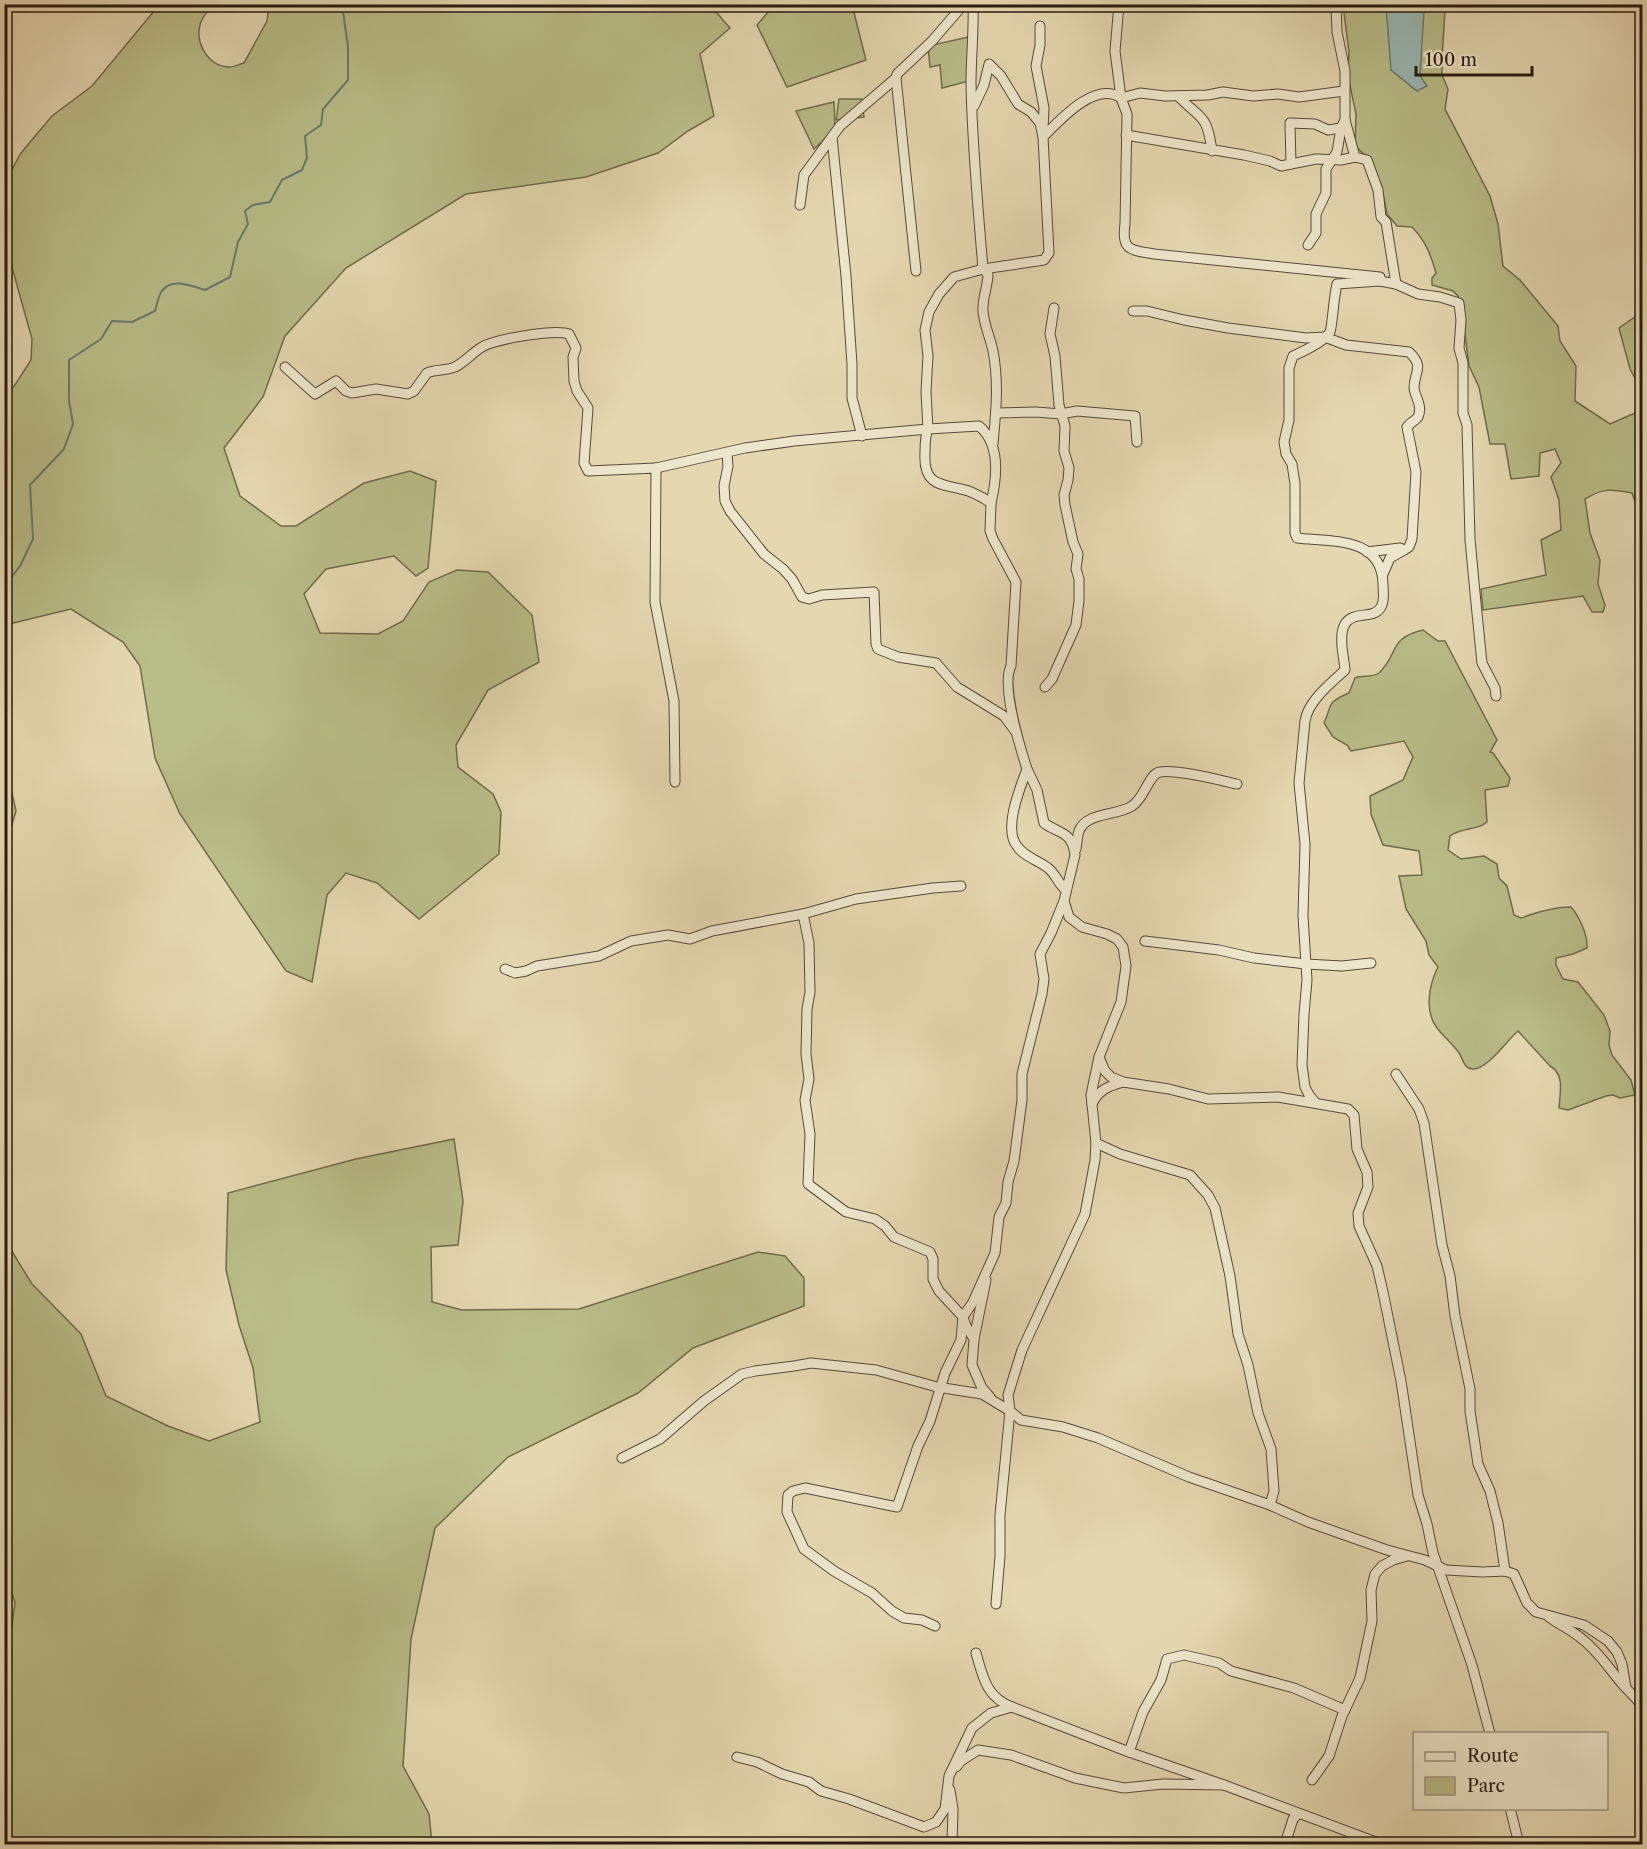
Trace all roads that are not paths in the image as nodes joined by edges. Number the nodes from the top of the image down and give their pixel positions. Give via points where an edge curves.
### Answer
1 (964, 4) edge
2 (973, 4) edge
3 (1119, 4) edge
4 (1336, 4) edge
5 (1040, 26) dead end
6 (896, 78) junction
7 (1344, 91) junction
8 (1178, 96) junction
9 (1121, 98) junction
10 (972, 110) junction
11 (1343, 124) junction
12 (1126, 135) junction
13 (832, 137) junction
14 (1043, 137) junction
15 (1212, 151) junction
16 (1355, 157) junction
17 (1332, 160) junction
18 (1291, 164) junction
19 (800, 205) dead end
20 (1308, 245) dead end
21 (983, 269) junction
22 (916, 271) dead end
23 (1395, 281) junction
24 (1054, 308) dead end
25 (1133, 311) dead end
26 (1325, 337) junction
27 (285, 368) dead end
28 (996, 413) junction
29 (1061, 414) junction
30 (928, 429) junction
31 (861, 436) junction
32 (1137, 442) dead end
33 (993, 445) junction
34 (727, 453) junction
35 (656, 468) junction
36 (991, 503) junction
37 (1404, 550) junction
38 (1367, 552) junction
39 (1383, 574) junction
40 (1045, 687) dead end
41 (1496, 696) dead end
42 (1016, 732) junction
43 (1027, 769) junction
44 (675, 782) dead end
45 (1238, 784) dead end
46 (1076, 855) junction
47 (961, 886) dead end
48 (1066, 890) junction
49 (1064, 901) junction
50 (803, 914) junction
51 (1145, 941) dead end
52 (1371, 963) dead end
53 (1306, 964) junction
54 (505, 969) dead end
55 (1099, 1058) junction
56 (1396, 1074) dead end
57 (1123, 1082) junction
58 (1316, 1103) junction
59 (1092, 1104) junction
60 (1096, 1143) junction
61 (989, 1269) junction
62 (963, 1317) junction
63 (974, 1339) junction
64 (940, 1388) junction
65 (992, 1400) junction
66 (1010, 1412) junction
67 (622, 1458) dead end
68 (1270, 1505) junction
69 (1409, 1556) junction
70 (1438, 1566) junction
71 (1505, 1570) junction
72 (996, 1604) dead end
73 (1545, 1614) junction
74 (935, 1626) dead end
75 (976, 1653) dead end
76 (1626, 1688) junction
77 (1642, 1705) edge
78 (1012, 1707) junction
79 (1345, 1710) junction
80 (1489, 1732) edge
81 (1129, 1752) junction
82 (737, 1757) dead end
83 (948, 1776) junction
84 (1312, 1780) dead end
85 (1224, 1785) junction
86 (1510, 1810) edge
87 (1298, 1814) junction
88 (952, 1845) edge
89 (1285, 1845) edge
90 (1381, 1845) edge
91 (1519, 1845) edge

1 - 6 street
2 - 10 street
3 - 9 street via 1115,51
4 - 7 street
5 - 14 street via 1036,66 1044,108
6 - 13 street
6 - 22 street
7 - 8 street via 1299,97 1223,92
7 - 11 street
8 - 9 street via 1140,93
8 - 15 street via 1203,118
9 - 12 street
9 - 14 street via 1111,93 1079,102
10 - 14 street via 989,64 1018,104 1041,123
10 - 21 street
11 - 16 street
11 - 17 street
11 - 18 street via 1328,130 1315,124 1290,123
12 - 15 street
12 - 23 street via 1124,236 1129,248
13 - 19 street via 804,175
13 - 31 street via 846,276 852,398
14 - 21 street via 1048,257
15 - 18 street via 1281,166
16 - 17 street
16 - 23 street via 1367,160 1378,190
17 - 18 street
17 - 20 street via 1326,168 1326,193 1315,217 1316,233
21 - 28 street via 988,274 983,307 998,393
21 - 30 street via 954,277 929,312 925,330
23 - 26 street via 1337,285 1331,329
23 - 41 street via 1418,294 1459,303 1475,593 1482,663
24 - 29 street via 1050,334
25 - 26 street via 1228,328
26 - 37 street via 1346,345 1409,352 1415,358 1419,372 1414,387 1419,410 1407,427 1415,458 1413,539
26 - 38 street via 1293,356 1289,368 1289,420 1284,442 1295,484 1295,533 1297,538 1355,544
27 - 35 street via 315,394 336,381 352,393 376,388 408,394 427,373 454,367 482,347 511,338 564,332 576,348 574,381 588,408 584,463 588,471
28 - 29 street
28 - 33 street
29 - 32 street via 1086,411 1135,416
29 - 40 street via 1069,468 1065,505 1078,554 1078,610 1066,649
30 - 31 street
30 - 33 street via 979,426 988,433
30 - 36 street via 924,458 933,481 963,489
31 - 34 street via 794,441
33 - 36 street via 996,477
34 - 35 street
34 - 42 street via 724,486 730,511 764,554 792,579 802,597 874,592 878,649 898,657 936,663 957,687 1004,716
35 - 44 street via 656,602 674,701
36 - 42 street via 990,531 1016,582 1008,672
37 - 38 street
37 - 39 street via 1390,558
38 - 39 street
39 - 53 street via 1381,608 1370,615 1357,615 1345,624 1345,670 1306,713 1299,783 1305,844
42 - 43 street
43 - 46 street via 1037,790 1044,823 1071,840
43 - 48 street via 1019,789 1012,838 1017,847 1048,868
45 - 46 street via 1158,772 1132,806 1083,824
46 - 48 street
47 - 50 street via 856,899
48 - 49 street
49 - 55 street via 1073,921 1117,939 1125,955 1120,1002
49 - 61 street via 1040,954 1042,994 1022,1074 1022,1106 1012,1173
50 - 54 street via 712,931 690,939 668,935 631,941 599,956 526,971 515,973
50 - 62 street via 809,943 810,992 806,1054 809,1079 805,1100 810,1134 808,1184 846,1212 875,1219 894,1237 930,1252 933,1279 939,1291
51 - 53 street
52 - 53 street
53 - 58 street via 1303,1075
55 - 57 street via 1111,1077
55 - 59 street
56 - 71 street via 1424,1123 1442,1245 1470,1389 1478,1464 1490,1491
57 - 58 street via 1208,1099 1278,1097
57 - 59 street via 1105,1088
58 - 70 street via 1348,1109 1354,1115 1357,1149 1367,1172 1368,1187 1358,1213 1359,1226 1377,1266 1401,1381 1418,1495
59 - 60 street
60 - 66 street via 1085,1214 1022,1350 1008,1395
60 - 68 street via 1190,1175 1215,1208 1238,1334 1271,1449 1274,1491
61 - 62 street
61 - 63 street
62 - 63 street
62 - 64 street via 961,1340
63 - 65 street via 972,1365
64 - 65 street via 982,1394
64 - 67 street via 876,1370 811,1362 754,1371 742,1374 704,1401 660,1439
64 - 74 street via 897,1507 805,1488 788,1495 787,1512 809,1553 904,1618
65 - 66 street
66 - 68 street via 1021,1420 1083,1432 1189,1477
66 - 72 street
68 - 69 street
69 - 70 street
69 - 79 street via 1393,1560 1375,1574 1370,1636 1360,1678
70 - 71 street via 1446,1570
70 - 80 street via 1472,1665
71 - 73 street via 1514,1574 1527,1603
73 - 76 street via 1589,1645
73 - 76 street via 1584,1625 1608,1641 1622,1664
75 - 78 street via 989,1692 1000,1703
76 - 77 street
78 - 81 street
78 - 83 street via 991,1713 972,1728
79 - 81 street via 1294,1688 1231,1671 1219,1663 1184,1655 1171,1657 1143,1712
79 - 84 street via 1329,1756
81 - 85 street
82 - 83 street via 924,1827 936,1822 945,1809
83 - 85 street via 978,1750 1011,1755 1075,1778 1124,1788
83 - 88 street via 953,1809
85 - 87 street
86 - 91 street
87 - 89 street
87 - 90 street

